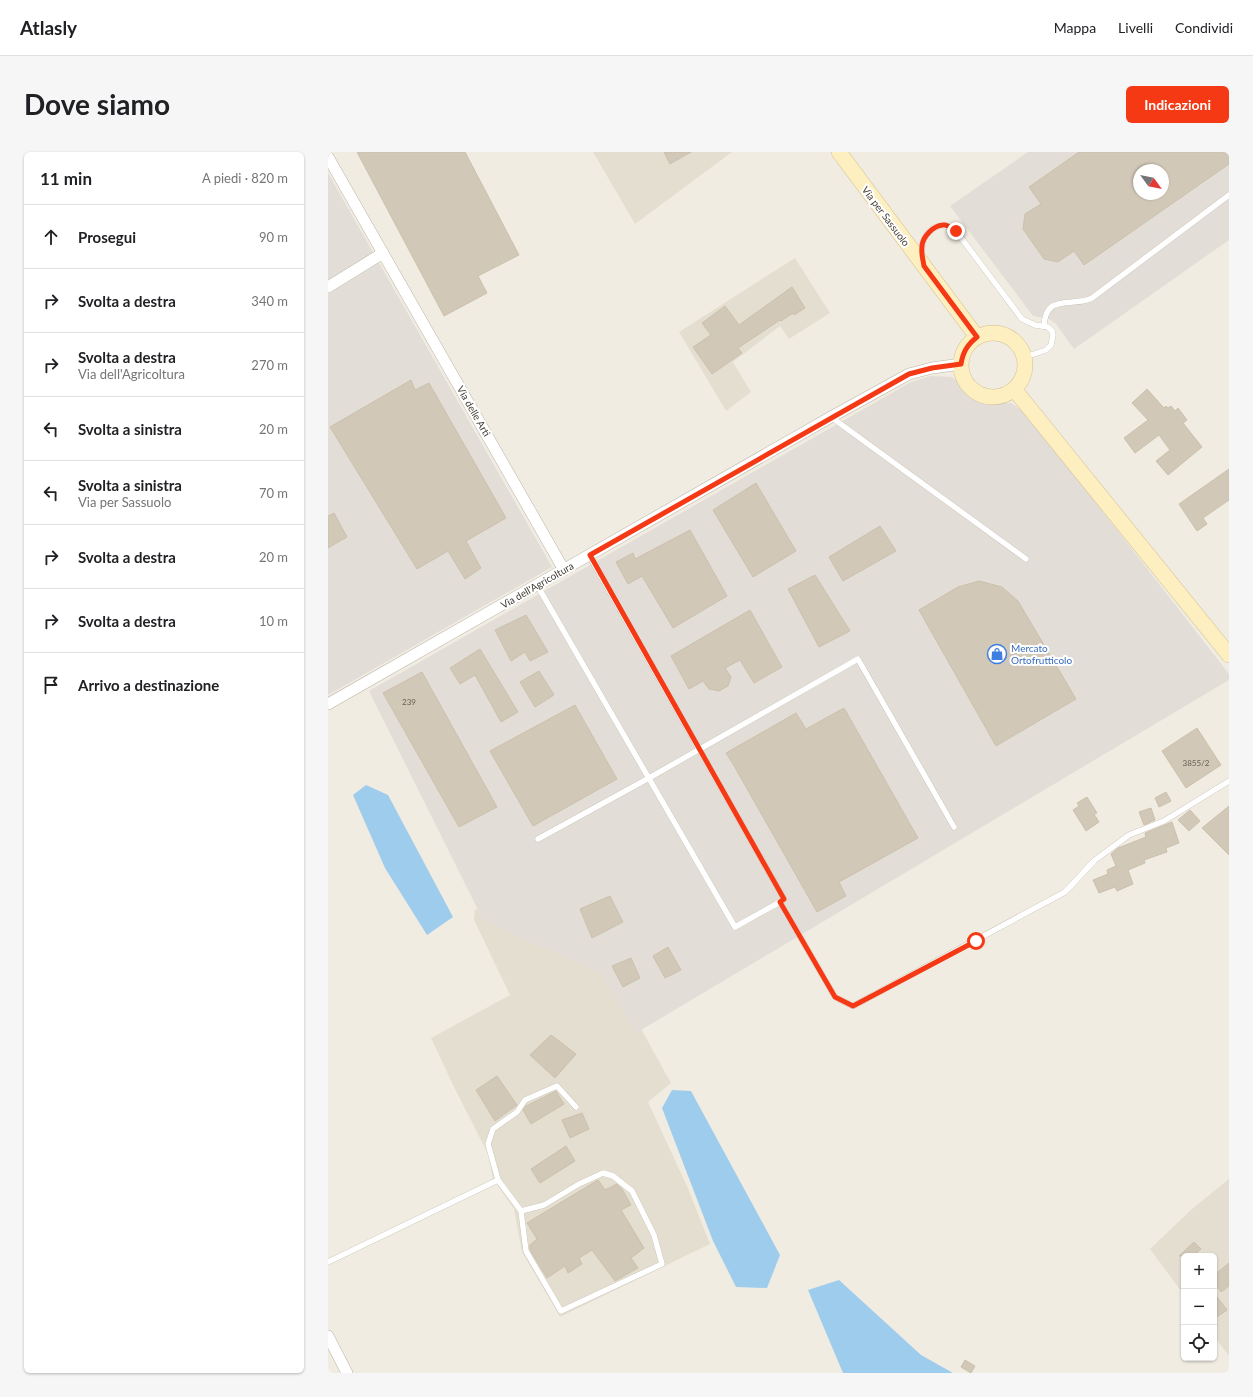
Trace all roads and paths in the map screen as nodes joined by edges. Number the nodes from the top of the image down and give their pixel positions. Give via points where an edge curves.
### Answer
1 (839, 152) edge
2 (328, 157) edge
3 (1229, 195) edge
4 (383, 253) junction
5 (924, 266) junction
6 (328, 286) edge
7 (1044, 326) junction
8 (977, 337) junction
9 (1025, 357) junction
10 (961, 364) junction
11 (1014, 389) junction
12 (831, 417) junction
13 (590, 555) junction
14 (1026, 559) dead end
15 (564, 570) junction
16 (538, 585) junction
17 (1229, 655) edge
18 (328, 704) edge
19 (699, 749) junction
20 (649, 778) junction
21 (1229, 781) edge
22 (954, 827) dead end
23 (538, 839) dead end
24 (780, 902) junction
25 (576, 1107) dead end
26 (498, 1180) junction
27 (521, 1211) junction
28 (328, 1262) edge
29 (328, 1336) edge
30 (347, 1373) edge

1 - 5 main road, Via per Sassuolo
2 - 4 street, Via delle Arti
3 - 7 lane via 1092,298 1079,302 1060,302 1052,307 1044,318
4 - 6 street
4 - 15 street, Via delle Arti
5 - 7 lane via 924,239 935,227 950,227 961,236 1022,319
5 - 8 main road, Via per Sassuolo
7 - 9 lane via 1052,331 1051,345 1046,350
8 - 9 main road via 996,333 1006,335 1021,348
8 - 10 main road via 966,349
9 - 11 main road via 1024,375
10 - 11 main road via 966,382 980,394 998,396
10 - 12 street, Via dell'Agricoltura via 909,374
11 - 17 main road
12 - 13 street, Via dell'Agricoltura
12 - 14 lane
13 - 15 street, Via dell'Agricoltura
13 - 19 lane
15 - 16 street, Via dell'Agricoltura
16 - 18 street, Via dell'Agricoltura
16 - 20 lane
19 - 20 lane
19 - 22 lane via 858,659
19 - 24 lane via 784,899
20 - 23 lane
20 - 24 lane via 735,927
21 - 24 lane via 1164,821 1129,835 1095,860 1065,892 853,1006 835,997
25 - 26 lane via 557,1086 525,1100 517,1112 493,1129 488,1144
26 - 27 lane
26 - 28 lane
27 - 27 lane via 544,1205 603,1173 613,1176 632,1191 654,1235 662,1264 561,1311 526,1250
29 - 30 street

